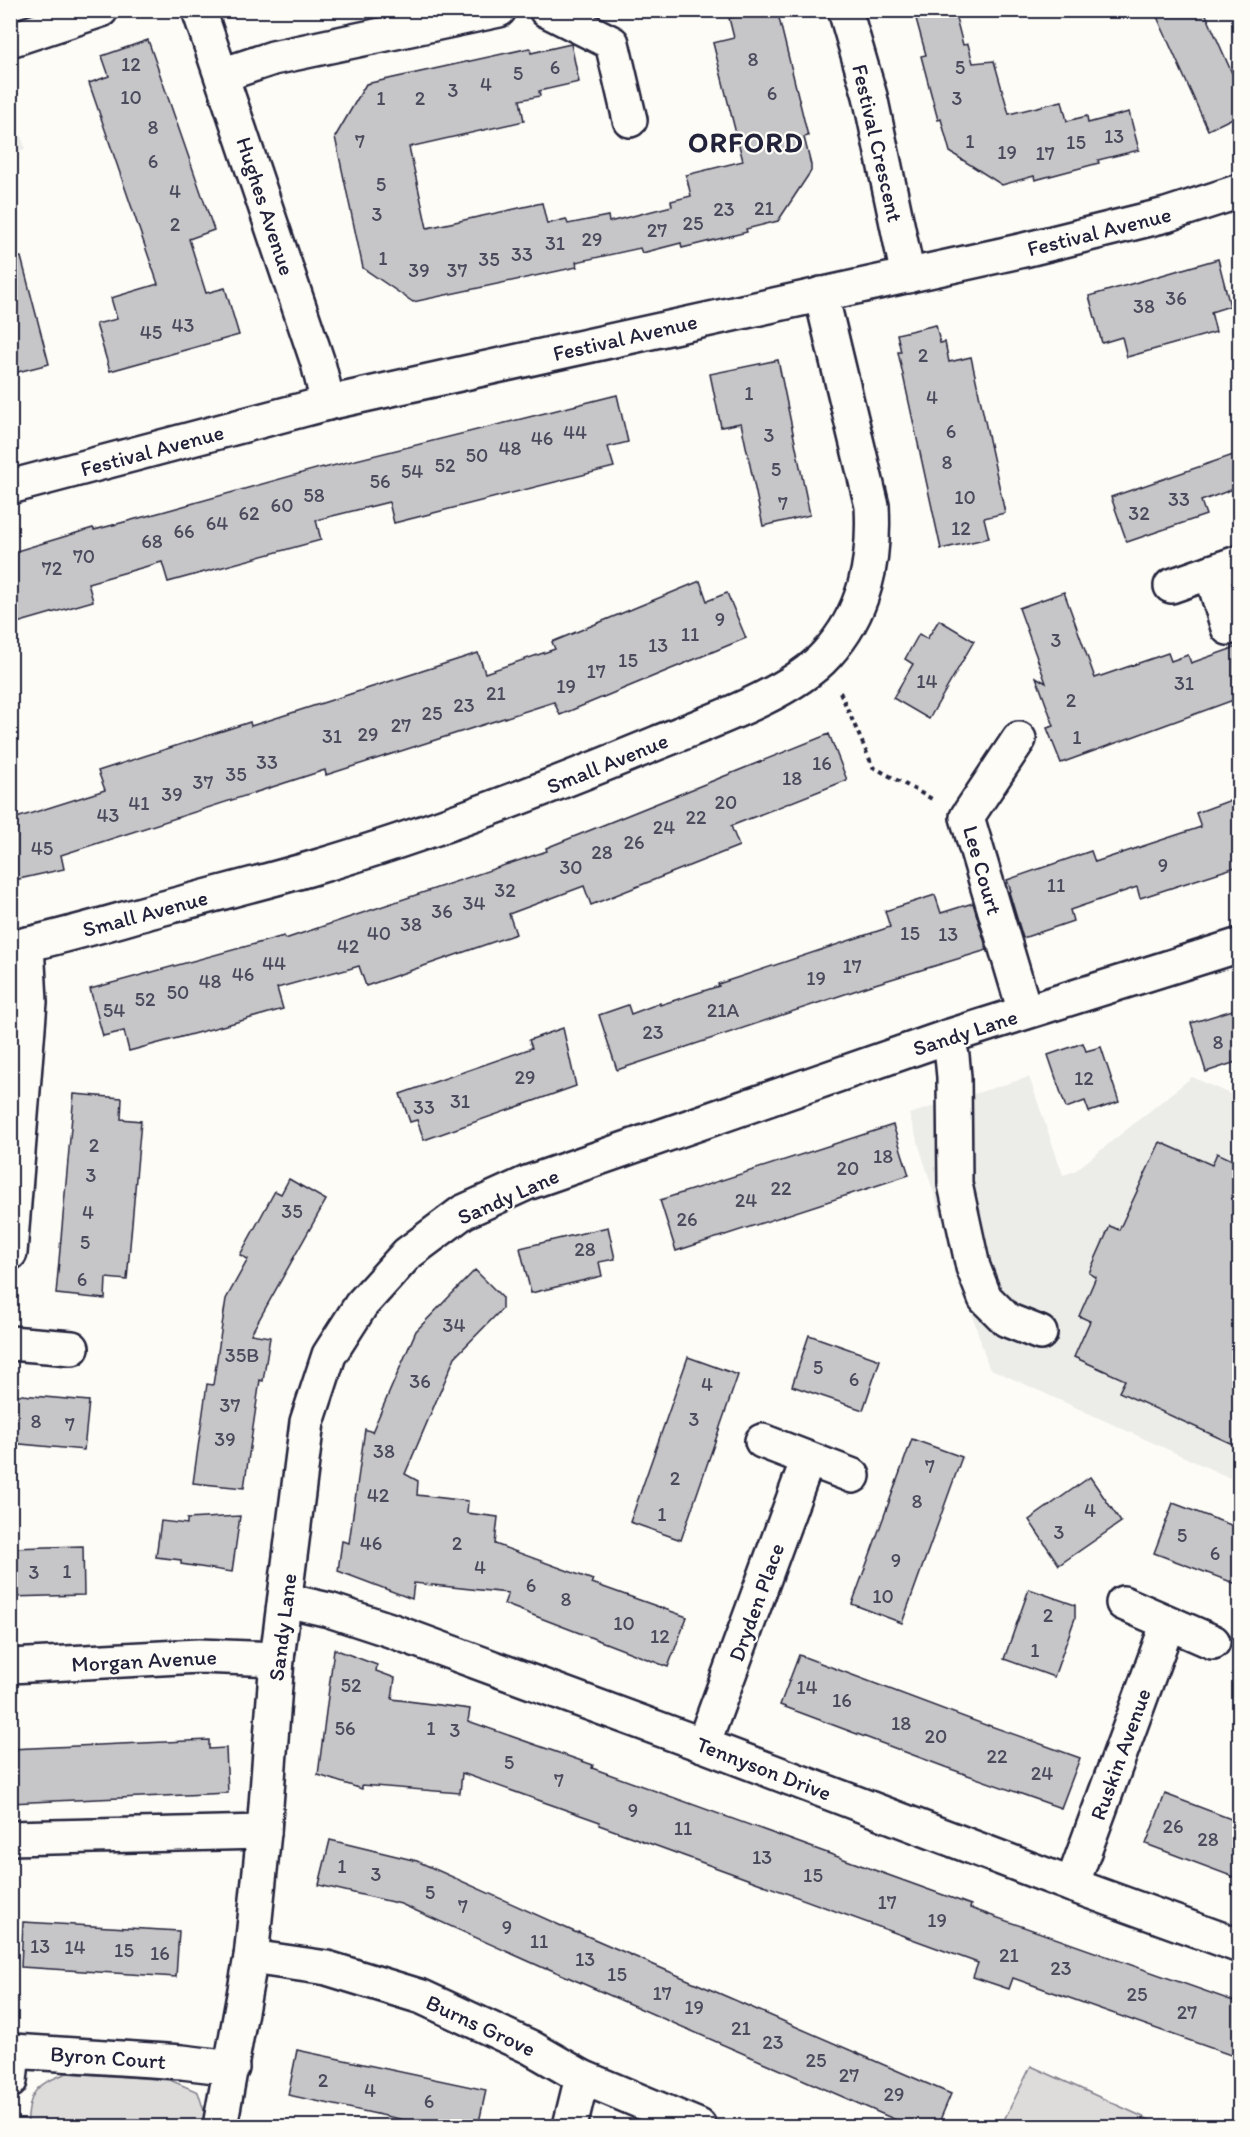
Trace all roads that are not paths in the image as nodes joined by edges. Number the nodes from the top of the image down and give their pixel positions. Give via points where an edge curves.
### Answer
1 (100, 10) edge
2 (199, 10) edge
3 (499, 10) edge
4 (546, 10) edge
5 (845, 10) edge
6 (10, 40) edge
7 (222, 75) junction
8 (630, 120) dead end
9 (1239, 191) edge
10 (908, 276) junction
11 (821, 294) junction
12 (328, 403) junction
13 (10, 487) edge
14 (1225, 567) edge
15 (1171, 586) dead end
16 (1228, 628) dead end
17 (1019, 739) dead end
18 (1239, 945) edge
19 (19, 946) edge
20 (1025, 1012) junction
21 (947, 1037) junction
22 (10, 1253) edge
23 (1041, 1333) dead end
24 (10, 1343) edge
25 (72, 1348) dead end
26 (762, 1441) dead end
27 (808, 1459) junction
28 (853, 1476) dead end
29 (285, 1600) junction
30 (1123, 1603) dead end
31 (1168, 1623) junction
32 (1213, 1642) dead end
33 (277, 1659) junction
34 (10, 1666) edge
35 (703, 1745) junction
36 (264, 1832) junction
37 (10, 1838) edge
38 (1072, 1885) junction
39 (1239, 1946) edge
40 (251, 1957) junction
41 (232, 2068) junction
42 (582, 2077) junction
43 (10, 2080) edge
44 (220, 2127) edge
45 (570, 2127) edge
46 (699, 2127) edge

1 - 6 street
2 - 7 street, Hughes Avenue
3 - 7 street via 273,58
4 - 8 street via 612,43
5 - 10 street, Festival Crescent via 870,96
7 - 12 street, Hughes Avenue
9 - 10 street, Festival Avenue via 1166,215
10 - 11 street, Festival Avenue
11 - 12 street, Festival Avenue
11 - 19 street, Small Avenue via 872,506 873,531 872,555 858,606 843,635 825,657 777,691 551,787 317,867
12 - 13 street, Festival Avenue
14 - 15 street
14 - 16 street
17 - 20 street, Lee Court via 967,817
18 - 20 street, Sandy Lane
19 - 22 street via 30,1002
20 - 21 street, Sandy Lane
21 - 23 street via 954,1077 955,1184 973,1267 985,1298 1007,1320
21 - 29 street, Sandy Lane via 527,1183 463,1212 407,1254 361,1305 329,1355 307,1422
24 - 25 street
26 - 27 street
27 - 28 street
27 - 35 street, Dryden Place
29 - 33 street, Sandy Lane
29 - 35 street, Tennyson Drive via 390,1630
30 - 31 street
31 - 32 street
31 - 38 street, Ruskin Avenue
33 - 34 street, Morgan Avenue via 199,1656
33 - 36 street, Sandy Lane
35 - 38 street, Tennyson Drive
36 - 37 street
36 - 40 street, Sandy Lane
38 - 39 street, Tennyson Drive
40 - 41 street, Sandy Lane
40 - 42 street, Burns Grove via 327,1968 422,1997 530,2047
41 - 43 street, Byron Court via 13,2051
41 - 44 street, Sandy Lane
42 - 45 street
42 - 46 street, Burns Grove

